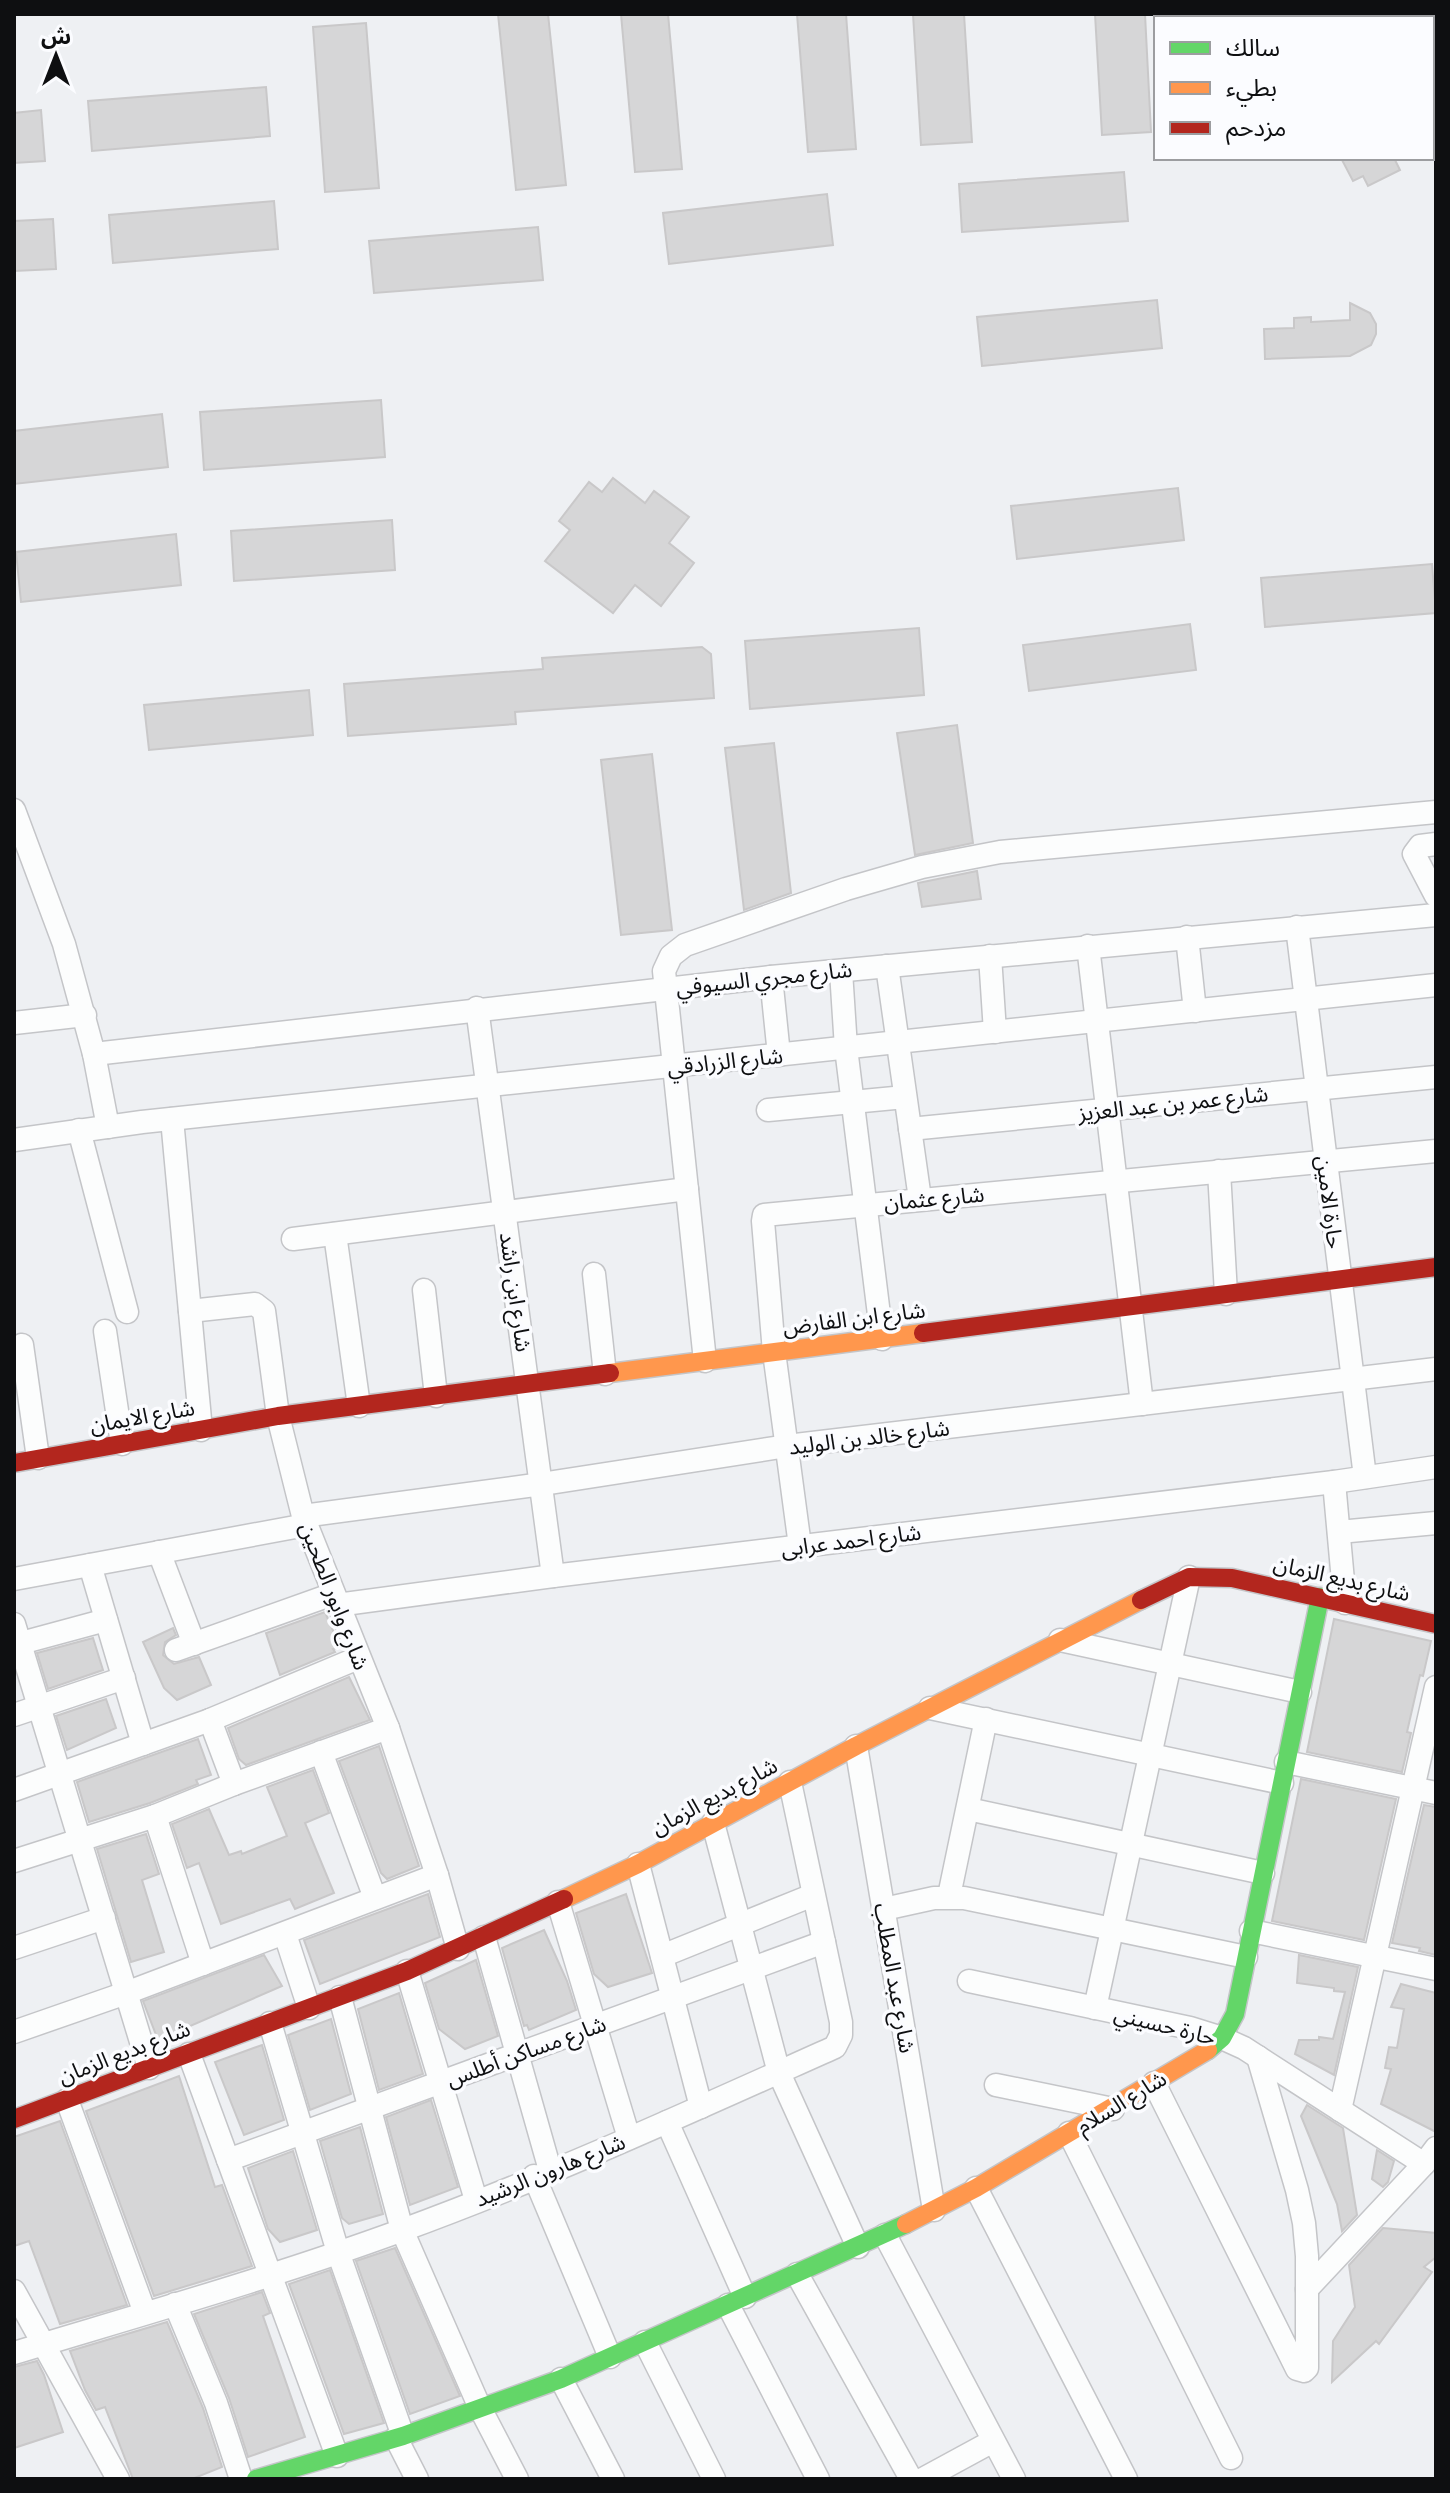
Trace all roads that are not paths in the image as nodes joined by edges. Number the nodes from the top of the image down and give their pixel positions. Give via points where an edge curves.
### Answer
1 (14, 810) edge
2 (1436, 812) edge
3 (1436, 844) edge
4 (1436, 896) edge
5 (1436, 915) edge
6 (1297, 927) junction
7 (1187, 937) junction
8 (1088, 946) junction
9 (990, 956) junction
10 (887, 966) junction
11 (841, 971) junction
12 (771, 977) junction
13 (1436, 985) edge
14 (666, 988) junction
15 (1304, 999) junction
16 (477, 1008) junction
17 (1195, 1011) junction
18 (85, 1015) junction
19 (1097, 1021) junction
20 (14, 1023) edge
21 (995, 1032) junction
22 (898, 1042) junction
23 (846, 1048) junction
24 (94, 1054) junction
25 (779, 1055) junction
26 (675, 1066) junction
27 (1436, 1077) edge
28 (488, 1085) junction
29 (1316, 1089) junction
30 (905, 1097) junction
31 (853, 1102) junction
32 (1107, 1109) junction
33 (768, 1110) dead end
34 (172, 1119) junction
35 (108, 1127) junction
36 (910, 1129) junction
37 (79, 1130) junction
38 (14, 1140) edge
39 (1436, 1151) edge
40 (1325, 1161) junction
41 (1219, 1171) junction
42 (1116, 1181) junction
43 (687, 1189) junction
44 (920, 1199) junction
45 (865, 1204) junction
46 (505, 1212) junction
47 (335, 1234) junction
48 (293, 1239) dead end
49 (1436, 1267) edge
50 (594, 1274) dead end
51 (1340, 1279) junction
52 (424, 1290) dead end
53 (1226, 1294) junction
54 (1130, 1306) junction
55 (190, 1311) junction
56 (127, 1312) dead end
57 (105, 1331) dead end
58 (882, 1339) junction
59 (22, 1345) dead end
60 (774, 1352) junction
61 (705, 1361) junction
62 (1436, 1369) edge
63 (605, 1374) junction
64 (1353, 1379) junction
65 (529, 1384) junction
66 (436, 1396) junction
67 (1142, 1404) junction
68 (359, 1406) junction
69 (278, 1416) junction
70 (201, 1430) junction
71 (122, 1444) junction
72 (787, 1446) junction
73 (38, 1458) junction
74 (14, 1463) edge
75 (1436, 1467) edge
76 (1365, 1477) junction
77 (1334, 1482) junction
78 (542, 1484) junction
79 (305, 1520) junction
80 (1436, 1523) edge
81 (1339, 1532) junction
82 (800, 1546) junction
83 (159, 1552) junction
84 (90, 1565) junction
85 (553, 1576) junction
86 (1189, 1577) junction
87 (14, 1579) edge
88 (1320, 1597) junction
89 (335, 1600) junction
90 (1345, 1603) junction
91 (106, 1620) junction
92 (1436, 1624) edge
93 (17, 1635) edge
94 (1060, 1640) junction
95 (358, 1658) junction
96 (1170, 1664) junction
97 (124, 1678) junction
98 (1436, 1687) edge
99 (1300, 1692) junction
100 (39, 1707) junction
101 (930, 1708) junction
102 (14, 1715) edge
103 (986, 1719) junction
104 (210, 1720) junction
105 (388, 1728) junction
106 (143, 1744) junction
107 (856, 1746) junction
108 (321, 1752) junction
109 (1150, 1754) junction
110 (1284, 1772) junction
111 (60, 1774) junction
112 (790, 1782) junction
113 (234, 1784) junction
114 (1413, 1788) junction
115 (14, 1790) edge
116 (1436, 1793) edge
117 (968, 1809) junction
118 (155, 1816) junction
119 (713, 1823) junction
120 (80, 1841) junction
121 (1131, 1844) junction
122 (14, 1861) edge
123 (638, 1864) junction
124 (1263, 1873) junction
125 (437, 1875) junction
126 (813, 1895) junction
127 (949, 1896) junction
128 (375, 1898) junction
129 (558, 1902) junction
130 (884, 1909) junction
131 (104, 1918) junction
132 (740, 1924) junction
133 (1112, 1929) junction
134 (1251, 1931) junction
135 (285, 1934) junction
136 (484, 1937) junction
137 (824, 1942) junction
138 (14, 1948) edge
139 (458, 1949) junction
140 (662, 1956) junction
141 (1375, 1956) junction
142 (1246, 1957) junction
143 (203, 1964) junction
144 (751, 1968) junction
145 (1436, 1969) edge
146 (407, 1971) junction
147 (969, 1981) dead end
148 (126, 1993) junction
149 (340, 1997) junction
150 (672, 1997) junction
151 (309, 2008) junction
152 (1095, 2008) junction
153 (270, 2023) junction
154 (596, 2025) junction
155 (14, 2032) edge
156 (1222, 2038) junction
157 (189, 2054) junction
158 (518, 2054) junction
159 (1258, 2057) junction
160 (149, 2068) junction
161 (779, 2073) junction
162 (440, 2082) junction
163 (1154, 2083) junction
164 (996, 2085) dead end
165 (67, 2100) junction
166 (701, 2107) junction
167 (370, 2108) junction
168 (1113, 2109) junction
169 (1340, 2110) junction
170 (14, 2119) edge
171 (667, 2122) junction
172 (302, 2133) junction
173 (1069, 2133) junction
174 (629, 2138) junction
175 (1430, 2156) edge
176 (228, 2160) junction
177 (542, 2173) junction
178 (976, 2188) junction
179 (476, 2200) junction
180 (934, 2210) junction
181 (402, 2230) junction
182 (885, 2235) junction
183 (858, 2247) junction
184 (338, 2252) junction
185 (797, 2274) junction
186 (270, 2275) junction
187 (1307, 2289) junction
188 (14, 2291) edge
189 (736, 2301) junction
190 (175, 2304) junction
191 (145, 2313) junction
192 (645, 2342) junction
193 (43, 2345) junction
194 (14, 2353) edge
195 (610, 2357) junction
196 (561, 2379) junction
197 (480, 2408) junction
198 (400, 2437) junction
199 (993, 2441) junction
200 (337, 2456) junction
201 (1231, 2458) dead end
202 (118, 2479) edge
203 (241, 2479) edge
204 (256, 2479) edge
205 (417, 2479) edge
206 (517, 2479) edge
207 (613, 2479) edge
208 (714, 2479) edge
209 (818, 2479) edge
210 (911, 2479) edge
211 (923, 2479) edge
212 (1014, 2479) edge
213 (1126, 2479) edge

1 - 18 street
2 - 14 street via 1079,842 922,867 685,945 664,971
3 - 4 street via 1415,849
5 - 6 street, شارع مجري السيوفي
6 - 7 street, شارع مجري السيوفي
6 - 15 street, حارة الامين
7 - 8 street, شارع مجري السيوفي
7 - 17 street
8 - 9 street, شارع مجري السيوفي
8 - 19 street
9 - 10 street, شارع مجري السيوفي
9 - 21 street
10 - 11 street, شارع مجري السيوفي
10 - 22 street
11 - 12 street, شارع مجري السيوفي
11 - 23 street
12 - 14 street, شارع مجري السيوفي
12 - 25 street
13 - 15 street, شارع الزرادقي
14 - 16 street, شارع مجري السيوفي
14 - 26 street
15 - 17 street, شارع الزرادقي
15 - 29 street, حارة الامين
16 - 24 street, شارع مجري السيوفي
16 - 28 street, شارع ابن راشد
17 - 19 street, شارع الزرادقي
18 - 20 street
18 - 24 street
19 - 21 street, شارع الزرادقي
19 - 32 street
21 - 22 street, شارع الزرادقي
22 - 23 street, شارع الزرادقي
22 - 30 street
23 - 25 street, شارع الزرادقي
23 - 31 street
24 - 35 street
25 - 26 street, شارع الزرادقي
26 - 28 street, شارع الزرادقي
26 - 43 street
27 - 29 street, شارع عمر بن عبد العزيز
28 - 34 street, شارع الزرادقي
28 - 46 street, شارع ابن راشد
29 - 32 street, شارع عمر بن عبد العزيز
29 - 40 street, حارة الامين
30 - 31 street
30 - 36 street
31 - 33 street
31 - 45 street
32 - 36 street, شارع عمر بن عبد العزيز
32 - 42 street
34 - 35 street, شارع الزرادقي
34 - 55 street
35 - 37 street, شارع الزرادقي
36 - 44 street
37 - 38 street, شارع الزرادقي
37 - 56 street
39 - 40 street, شارع عثمان
40 - 41 street, شارع عثمان
40 - 51 street, حارة الامين
41 - 42 street, شارع عثمان
41 - 53 street
42 - 44 street, شارع عثمان
42 - 54 street
43 - 46 street
43 - 61 street
44 - 45 street, شارع عثمان
45 - 58 street
45 - 60 street, شارع عثمان via 763,1218
46 - 47 street
46 - 65 street, شارع ابن راشد
47 - 48 street
47 - 68 street
49 - 51 street, شارع ابن الفارض
50 - 63 street
51 - 53 street, شارع ابن الفارض
51 - 64 street, حارة الامين
52 - 66 street
53 - 54 street, شارع ابن الفارض
54 - 58 street, شارع ابن الفارض
54 - 67 street
55 - 69 street, شارع وابور الطحين via 261,1306
55 - 70 street
57 - 71 street
58 - 60 street, شارع ابن الفارض
59 - 73 street
60 - 61 street, شارع ابن الفارض
60 - 72 street, شارع عثمان
61 - 63 street, شارع ابن الفارض
62 - 64 street, شارع خالد بن الوليد
63 - 65 street, شارع ابن الفارض
64 - 67 street, شارع خالد بن الوليد
64 - 76 street, حارة الامين
65 - 66 street, شارع ابن الفارض
65 - 78 street, شارع ابن راشد
66 - 68 street, شارع ابن الفارض
67 - 72 street, شارع خالد بن الوليد
68 - 69 street, شارع ابن الفارض
69 - 70 street, شارع الايمان
69 - 79 street, شارع وابور الطحين
70 - 71 street, شارع الايمان
71 - 73 street, شارع الايمان
72 - 78 street, شارع خالد بن الوليد
72 - 82 street, شارع عثمان
73 - 74 street, شارع الايمان
75 - 76 street, شارع احمد عرابى
76 - 77 street, شارع احمد عرابى
77 - 81 street
77 - 82 street, شارع احمد عرابى
78 - 79 street, شارع خالد بن الوليد
78 - 85 street, شارع ابن راشد
79 - 83 street, شارع خالد بن الوليد
79 - 89 street, شارع وابور الطحين
80 - 81 street
81 - 90 street
82 - 85 street, شارع احمد عرابى
83 - 84 street, شارع خالد بن الوليد
83 - 89 street, شارع احمد عرابى via 185,1647
84 - 87 street, شارع خالد بن الوليد
84 - 91 street
85 - 89 street, شارع احمد عرابى
86 - 88 street, شارع بديع الزمان via 1232,1578
86 - 94 street, شارع بديع الزمان
86 - 96 street
88 - 90 street, شارع بديع الزمان
88 - 99 street
89 - 95 street, شارع وابور الطحين
90 - 92 street, شارع بديع الزمان
91 - 93 street
91 - 97 street
93 - 100 street
94 - 96 street
94 - 101 street, شارع بديع الزمان
95 - 104 street
95 - 105 street, شارع وابور الطحين
96 - 99 street
96 - 109 street
97 - 100 street
97 - 106 street
98 - 114 street
99 - 110 street
100 - 102 street
100 - 111 street
101 - 103 street
101 - 107 street, شارع بديع الزمان
103 - 109 street
103 - 117 street
104 - 106 street
104 - 113 street
105 - 108 street
105 - 125 street, شارع وابور الطحين
106 - 111 street
107 - 112 street, شارع بديع الزمان
107 - 130 street, شارع عبد المطلب
108 - 113 street
108 - 128 street
109 - 110 street
109 - 121 street
110 - 114 street
110 - 124 street
111 - 115 street
111 - 120 street
112 - 119 street, شارع بديع الزمان
112 - 126 street
113 - 118 street
114 - 116 street
114 - 141 street
117 - 121 street
117 - 127 street
118 - 120 street
118 - 143 street
119 - 123 street, شارع بديع الزمان
119 - 132 street
120 - 122 street
120 - 131 street
121 - 124 street
121 - 133 street
123 - 129 street, شارع بديع الزمان
123 - 140 street
124 - 134 street
125 - 128 street
125 - 139 street, شارع وابور الطحين
126 - 132 street
126 - 137 street
127 - 130 street
127 - 133 street
128 - 135 street
129 - 136 street, شارع بديع الزمان
129 - 154 street
130 - 180 street, شارع عبد المطلب
131 - 138 street
131 - 148 street
132 - 140 street
132 - 144 street
133 - 142 street
133 - 152 street
134 - 141 street
134 - 142 street
135 - 143 street
135 - 151 street
136 - 139 street, شارع بديع الزمان
136 - 158 street
137 - 144 street, شارع مساكن أطلس
137 - 161 street, شارع هارون الرشيد via 841,2035 835,2047
139 - 146 street, شارع بديع الزمان
140 - 150 street
141 - 145 street
141 - 169 street
142 - 156 street via 1235,2014
143 - 148 street
144 - 150 street, شارع مساكن أطلس
144 - 161 street
146 - 149 street, شارع بديع الزمان
146 - 162 street
147 - 152 street, حارة حسيني
148 - 155 street
148 - 160 street
149 - 151 street, شارع بديع الزمان
149 - 167 street
150 - 154 street, شارع مساكن أطلس
150 - 166 street
151 - 153 street, شارع بديع الزمان
152 - 156 street, حارة حسيني
153 - 157 street, شارع بديع الزمان
153 - 172 street
154 - 158 street, شارع مساكن أطلس
154 - 174 street
156 - 159 street, حارة حسيني
156 - 163 street, شارع السلام
157 - 160 street, شارع بديع الزمان
157 - 176 street
158 - 162 street, شارع مساكن أطلس
158 - 177 street
159 - 169 street, حارة حسيني
159 - 187 street via 1300,2201
160 - 165 street, شارع بديع الزمان
161 - 166 street, شارع هارون الرشيد
161 - 183 street
162 - 167 street, شارع مساكن أطلس
162 - 179 street
163 - 168 street, شارع السلام
163 - 187 street via 1297,2369 1304,2371
164 - 168 street
165 - 170 street, شارع بديع الزمان
165 - 191 street
166 - 171 street, شارع هارون الرشيد
167 - 172 street, شارع مساكن أطلس
167 - 181 street
168 - 173 street, شارع السلام
169 - 175 street, حارة حسيني
171 - 174 street, شارع هارون الرشيد
171 - 189 street
172 - 176 street, شارع مساكن أطلس
172 - 184 street
173 - 178 street, شارع السلام
173 - 201 street
174 - 177 street, شارع هارون الرشيد
175 - 187 street
176 - 186 street
177 - 179 street, شارع هارون الرشيد
177 - 195 street
178 - 180 street, شارع السلام
178 - 213 street
179 - 181 street, شارع هارون الرشيد
180 - 182 street, شارع السلام
181 - 184 street, شارع هارون الرشيد
181 - 197 street
182 - 183 street, شارع السلام
182 - 199 street
183 - 185 street, شارع السلام
184 - 186 street, شارع هارون الرشيد
184 - 198 street
185 - 189 street, شارع السلام
185 - 210 street
186 - 190 street, شارع هارون الرشيد
186 - 200 street
188 - 193 street
189 - 192 street, شارع السلام
189 - 209 street
190 - 191 street, شارع هارون الرشيد
190 - 203 street
191 - 193 street, شارع هارون الرشيد
192 - 195 street, شارع السلام
192 - 208 street
193 - 194 street, شارع هارون الرشيد
193 - 202 street
195 - 196 street, شارع السلام
196 - 197 street, شارع السلام
196 - 207 street
197 - 198 street, شارع السلام
197 - 206 street
198 - 200 street, شارع السلام
198 - 205 street
199 - 211 street
199 - 212 street
200 - 204 street, شارع السلام

